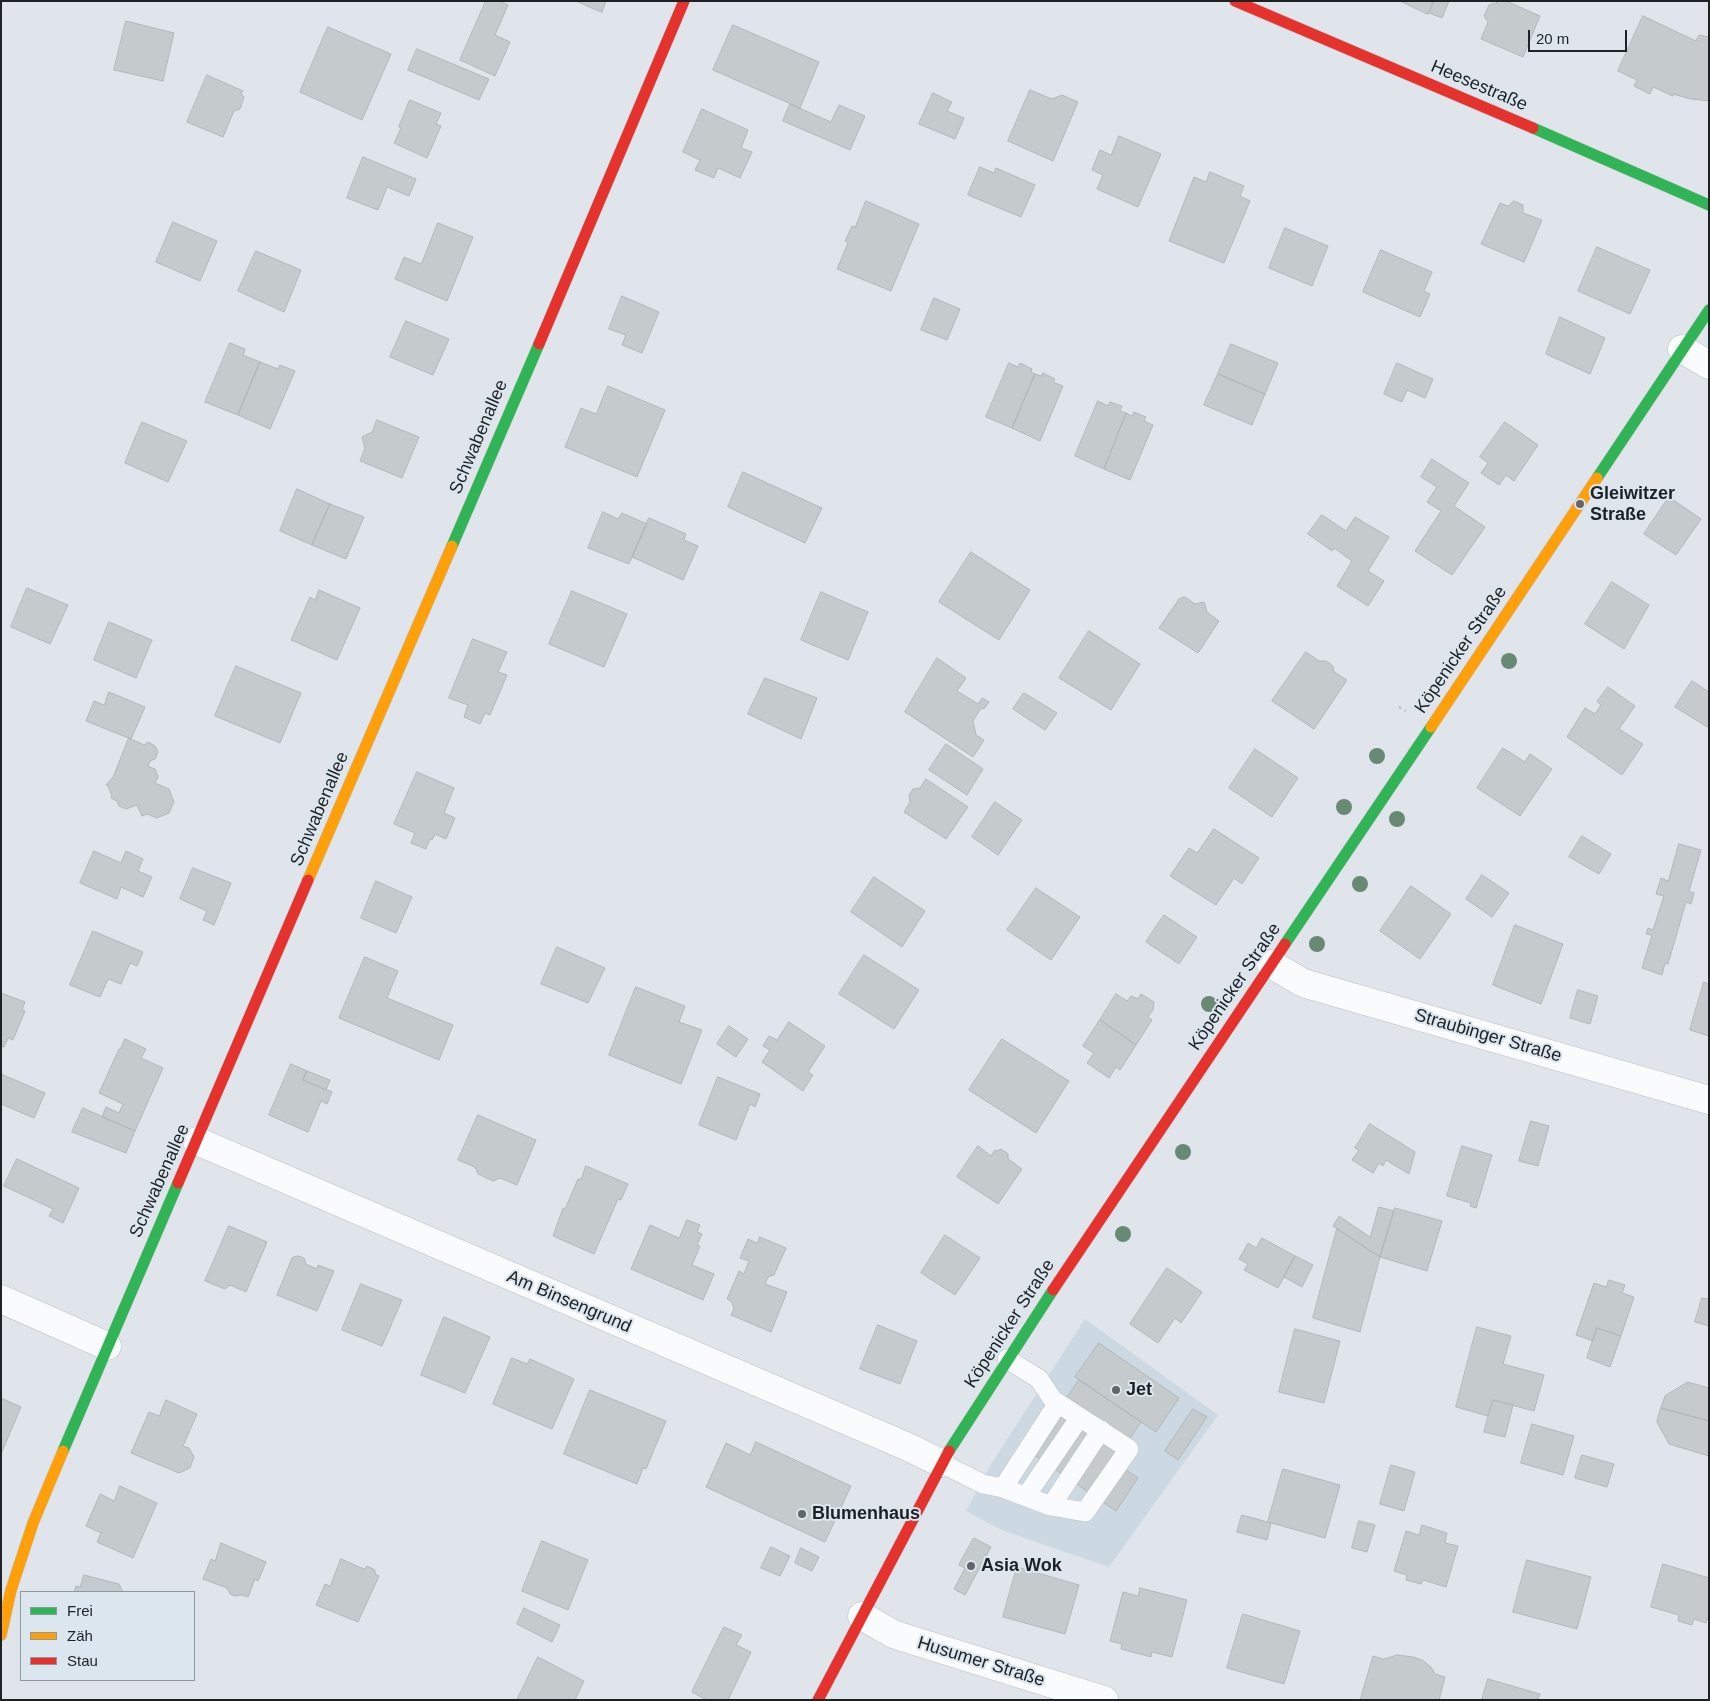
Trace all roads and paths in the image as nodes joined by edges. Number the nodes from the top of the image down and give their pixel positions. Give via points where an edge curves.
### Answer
1 (684, 1) edge
2 (1235, 1) edge
3 (1709, 205) edge
4 (1709, 310) edge
5 (1682, 349) junction
6 (1709, 365) edge
7 (1271, 964) junction
8 (1709, 1100) edge
9 (197, 1141) junction
10 (1, 1299) edge
11 (107, 1346) junction
12 (1007, 1359) junction
13 (1058, 1403) junction
14 (1080, 1417) junction
15 (1101, 1430) junction
16 (941, 1463) junction
17 (1003, 1488) junction
18 (1026, 1496) junction
19 (1051, 1506) junction
20 (862, 1616) junction
21 (1, 1636) edge
22 (818, 1700) edge
23 (1104, 1700) edge

1 - 9 street, Schwabenallee
2 - 3 street, Heesestraße
4 - 5 street, Köpenicker Straße
5 - 6 street
5 - 7 street, Köpenicker Straße
7 - 8 street, Straubinger Straße via 1303,984
7 - 12 street, Köpenicker Straße
9 - 11 street, Schwabenallee
9 - 16 street, Am Binsengrund
10 - 11 street
11 - 21 street, Schwabenallee via 33,1523
12 - 13 lane via 1039,1378
12 - 16 street, Köpenicker Straße
13 - 14 lane
13 - 17 lane
14 - 15 lane
14 - 18 lane
15 - 19 lane
15 - 19 lane via 1129,1449 1085,1512
16 - 17 lane via 983,1484
16 - 20 street, Köpenicker Straße
17 - 18 lane
18 - 19 lane
20 - 22 street, Köpenicker Straße
20 - 23 street, Husumer Straße via 902,1638

